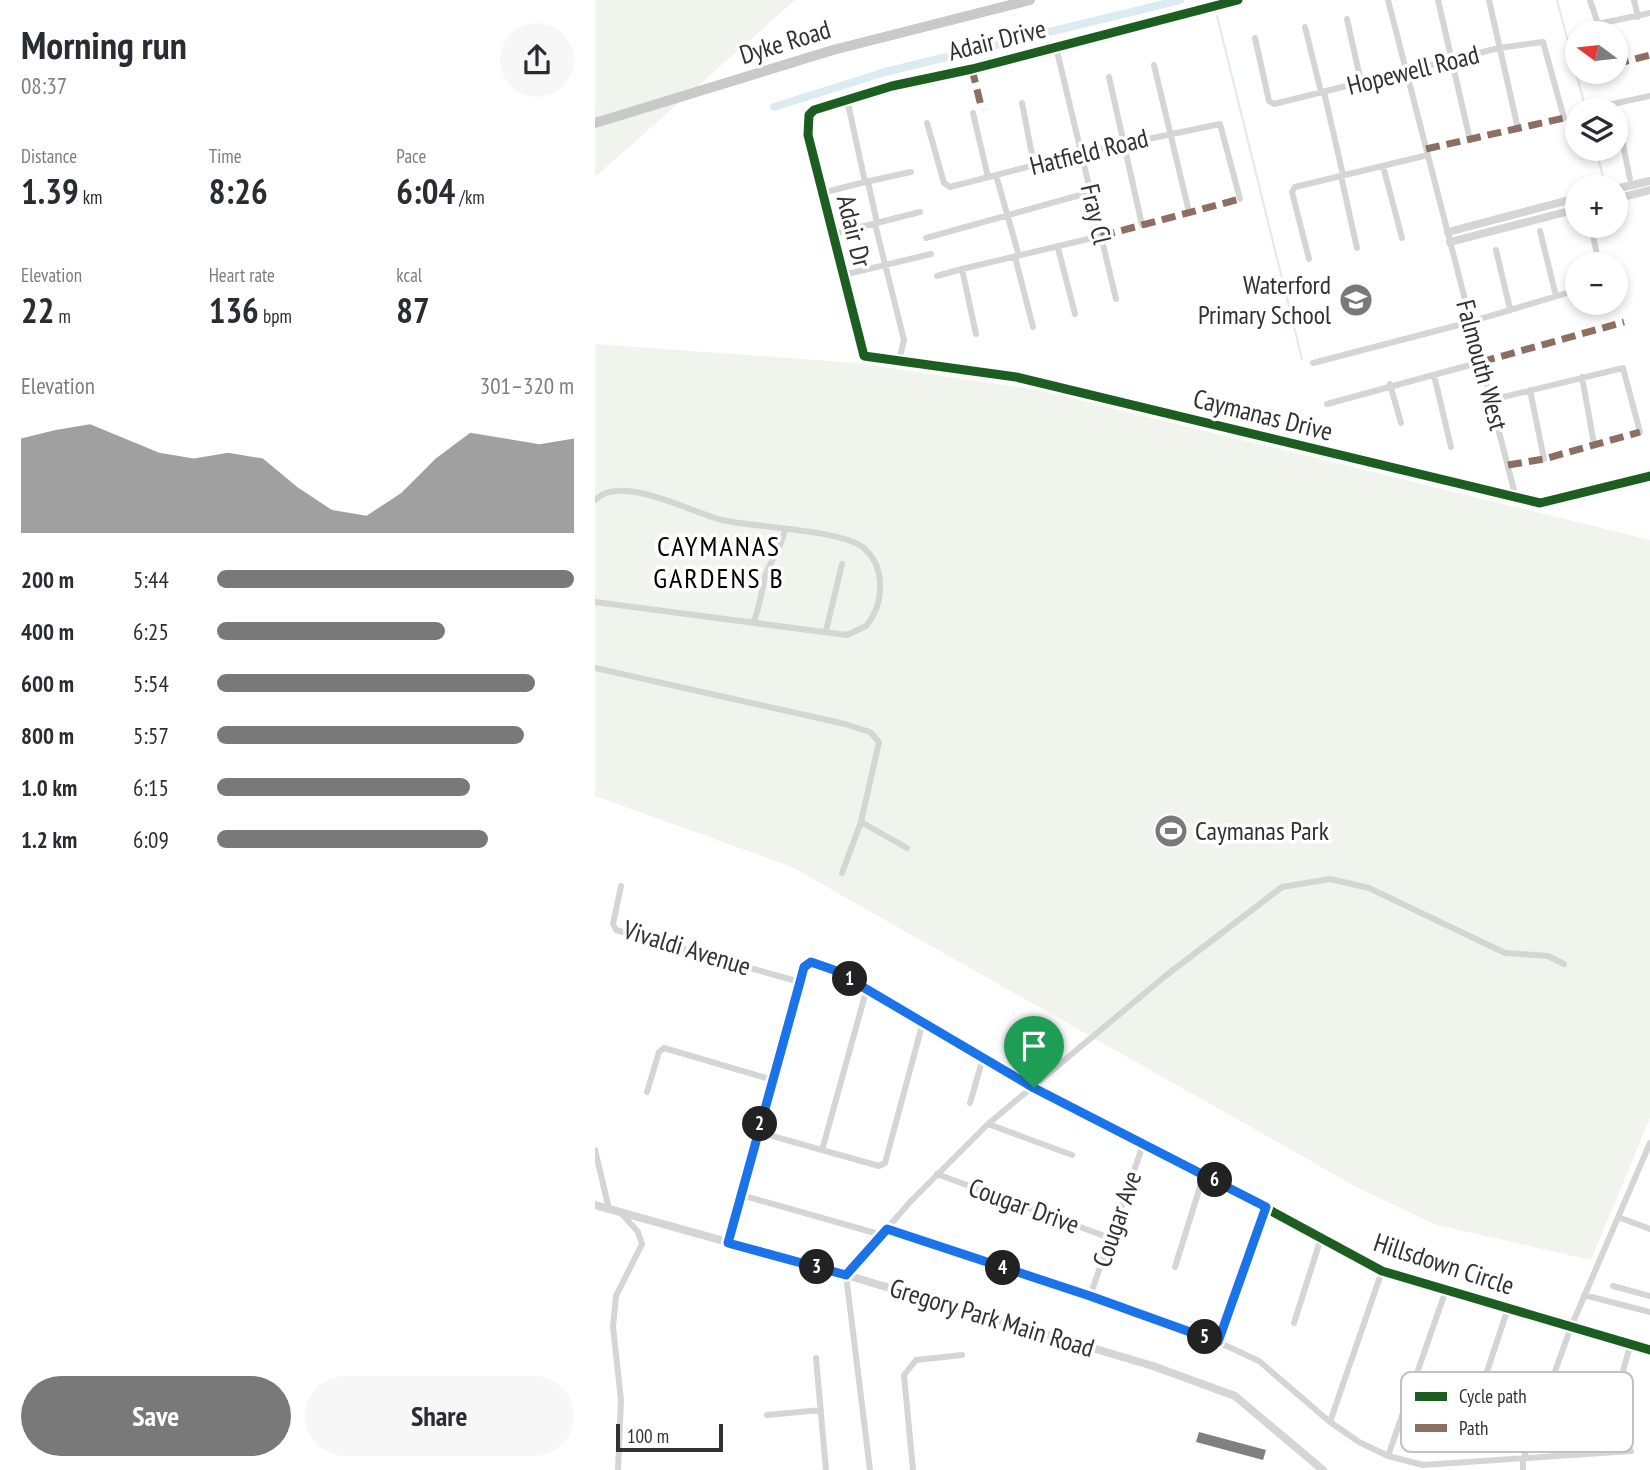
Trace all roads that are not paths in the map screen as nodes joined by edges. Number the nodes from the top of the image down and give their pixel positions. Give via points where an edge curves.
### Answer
1 (1031, 0) edge
2 (1238, 0) edge
3 (1388, 0) edge
4 (1438, 0) edge
5 (1489, 0) edge
6 (1590, 0) edge
7 (1634, 0) edge
8 (1650, 13) edge
9 (1639, 18) junction
10 (1347, 19) dead end
11 (1305, 27) dead end
12 (1255, 38) dead end
13 (1056, 47) junction
14 (1499, 48) junction
15 (1452, 60) junction
16 (1153, 65) dead end
17 (1406, 70) junction
18 (1109, 77) dead end
19 (1361, 82) junction
20 (1322, 92) junction
21 (1650, 96) edge
22 (847, 99) junction
23 (1628, 102) edge
24 (1022, 103) dead end
25 (973, 113) dead end
26 (809, 115) joint
27 (1564, 118) dead end
28 (595, 123) edge
29 (927, 123) dead end
30 (1518, 129) dead end
31 (1170, 133) junction
32 (1470, 141) dead end
33 (1124, 144) junction
34 (1081, 153) junction
35 (1428, 155) junction
36 (1626, 161) edge
37 (1034, 165) junction
38 (1383, 166) junction
39 (911, 172) dead end
40 (996, 175) junction
41 (1342, 176) junction
42 (988, 177) junction
43 (1630, 179) dead end
44 (1650, 181) edge
45 (866, 182) junction
46 (1628, 186) edge
47 (1650, 190) edge
48 (1091, 192) junction
49 (822, 193) junction
50 (1628, 196) edge
51 (1240, 199) dead end
52 (1565, 201) edge
53 (920, 212) dead end
54 (1189, 212) dead end
55 (1565, 212) edge
56 (1009, 216) junction
57 (876, 223) junction
58 (1142, 225) dead end
59 (1448, 232) junction
60 (1541, 232) dead end
61 (833, 234) junction
62 (1101, 236) junction
63 (926, 238) dead end
64 (1402, 239) dead end
65 (1450, 242) junction
66 (1058, 248) junction
67 (1357, 248) dead end
68 (1496, 250) dead end
69 (931, 254) dead end
70 (1017, 256) junction
71 (1309, 259) dead end
72 (886, 265) junction
73 (961, 270) junction
74 (843, 275) junction
75 (937, 276) dead end
76 (1565, 293) edge
77 (1556, 296) junction
78 (1116, 299) dead end
79 (1510, 309) junction
80 (1075, 314) dead end
81 (1470, 322) junction
82 (1033, 327) dead end
83 (976, 334) dead end
84 (864, 356) joint
85 (899, 361) junction
86 (1481, 362) junction
87 (1313, 363) dead end
88 (1434, 375) junction
89 (1582, 377) junction
90 (1390, 384) junction
91 (1530, 390) junction
92 (1491, 400) junction
93 (1327, 404) dead end
94 (1401, 424) dead end
95 (1640, 432) dead end
96 (1594, 444) dead end
97 (1451, 447) dead end
98 (1544, 459) dead end
99 (1650, 476) edge
100 (1516, 498) junction
101 (595, 500) edge
102 (785, 530) junction
103 (842, 564) dead end
104 (595, 602) edge
105 (754, 621) junction
106 (826, 631) junction
107 (595, 668) edge
108 (861, 822) junction
109 (907, 848) dead end
110 (842, 873) dead end
111 (621, 886) dead end
112 (1564, 964) dead end
113 (800, 982) junction
114 (867, 988) junction
115 (923, 1022) junction
116 (983, 1058) junction
117 (773, 1080) junction
118 (1034, 1088) junction
119 (647, 1092) dead end
120 (970, 1103) dead end
121 (988, 1124) junction
122 (758, 1132) junction
123 (1144, 1142) junction
124 (1650, 1143) edge
125 (595, 1150) edge
126 (822, 1150) junction
127 (1072, 1155) dead end
128 (937, 1174) junction
129 (1204, 1174) junction
130 (741, 1195) junction
131 (595, 1205) edge
132 (1266, 1207) junction
133 (609, 1209) junction
134 (621, 1212) junction
135 (1618, 1216) junction
136 (1650, 1229) edge
137 (884, 1232) junction
138 (1111, 1238) junction
139 (1321, 1238) junction
140 (728, 1243) junction
141 (1175, 1267) dead end
142 (1382, 1271) junction
143 (846, 1275) junction
144 (1613, 1286) dead end
145 (1446, 1290) junction
146 (1584, 1295) junction
147 (1090, 1296) junction
148 (1650, 1296) edge
149 (1508, 1308) junction
150 (1650, 1312) edge
151 (1294, 1323) dead end
152 (1571, 1327) junction
153 (1218, 1342) junction
154 (1630, 1346) junction
155 (1650, 1350) edge
156 (962, 1355) dead end
157 (816, 1358) dead end
158 (1417, 1372) edge
159 (1487, 1372) edge
160 (1555, 1372) edge
161 (1623, 1372) edge
162 (821, 1410) junction
163 (767, 1415) dead end
164 (1401, 1419) edge
165 (1330, 1422) junction
166 (1526, 1452) edge
167 (1619, 1452) edge
168 (1388, 1456) junction
169 (1523, 1460) junction
170 (618, 1470) edge
171 (826, 1470) edge
172 (870, 1470) edge
173 (913, 1470) edge
174 (1323, 1470) edge
175 (1523, 1470) edge

1 - 28 main road, Dyke Road via 833,50
2 - 13 street, Adair Drive
3 - 17 street, Falmouth West
4 - 15 street
5 - 14 street
6 - 9 street via 1598,24
7 - 9 street
8 - 9 street
10 - 19 street
11 - 20 street
12 - 20 street, Hopewell Road via 1271,103
13 - 22 street, Adair Drive
13 - 34 street, Fray Cl
14 - 15 street, Hopewell Road
14 - 27 street, Hopewell Road via 1543,41
14 - 30 street
15 - 17 street, Hopewell Road
15 - 32 street
16 - 31 street
17 - 19 street, Hopewell Road
17 - 35 street, Falmouth West
18 - 33 street
19 - 20 street, Hopewell Road
20 - 41 street
21 - 23 street
22 - 26 street, Adair Drive
22 - 45 street
24 - 37 street
25 - 42 street
26 - 49 street, Adair Dr via 808,135
29 - 42 street, Hatfield Road via 944,183 950,187
31 - 33 street, Hatfield Road
31 - 51 street, Hatfield Road via 1220,124
31 - 54 street
33 - 34 street, Hatfield Road
33 - 58 street
34 - 37 street, Hatfield Road
34 - 48 street, Fray Cl
35 - 38 street
35 - 59 street, Falmouth West
36 - 43 street
37 - 40 street, Hatfield Road
38 - 41 street
38 - 64 street
39 - 45 street
40 - 42 street, Hatfield Road
40 - 56 street
41 - 67 street
41 - 71 street via 1293,190
44 - 46 street
45 - 49 street
45 - 57 street
47 - 50 street
48 - 56 street
48 - 62 street, Fray Cl
49 - 61 street, Adair Dr
52 - 59 street
53 - 57 street
55 - 65 street
56 - 63 street
56 - 70 street
57 - 61 street
57 - 72 street
59 - 65 street, Falmouth West
60 - 77 street
61 - 74 street, Adair Dr
62 - 66 street
62 - 78 street, Fray Cl
65 - 81 street, Falmouth West
66 - 70 street
66 - 80 street
68 - 79 street
69 - 72 street
70 - 73 street
70 - 82 street
72 - 74 street
72 - 85 street via 904,340
73 - 75 street
73 - 83 street
74 - 84 street, Adair Dr
76 - 77 street
77 - 79 street
79 - 81 street
81 - 86 street, Falmouth West
81 - 87 street
84 - 85 street, Caymanas Drive
85 - 100 street, Caymanas Drive via 1016,377
86 - 88 street
86 - 92 street, Falmouth West
88 - 90 street
88 - 97 street
89 - 91 street
89 - 95 street via 1625,369
89 - 96 street
90 - 93 street
90 - 94 street
91 - 92 street
91 - 98 street
92 - 100 street, Falmouth West
99 - 100 street, Caymanas Drive via 1540,503
101 - 102 street via 613,491 632,491 722,520
102 - 105 street
102 - 106 street via 843,538 865,549 879,568 880,597 866,626 847,635
103 - 106 street
104 - 105 street
105 - 106 street
107 - 108 street via 870,732 879,742
108 - 109 street
108 - 110 street
111 - 113 street, Vivaldi Avenue via 615,930
112 - 118 street via 1548,956 1505,953 1369,888 1330,879 1282,887 1164,977
113 - 114 street, Hillsdown Circle via 804,967 811,962
113 - 117 street
114 - 115 street, Hillsdown Circle
114 - 126 street
115 - 116 street, Hillsdown Circle
115 - 126 street via 885,1163 879,1166
116 - 118 street, Hillsdown Circle
116 - 120 street
117 - 119 street via 664,1048
117 - 122 street
118 - 121 street
118 - 123 street, Hillsdown Circle
121 - 127 street
121 - 128 street
122 - 126 street
122 - 130 street
123 - 129 street, Hillsdown Circle
123 - 138 street, Cougar Ave
124 - 135 street
125 - 133 street
128 - 137 street
128 - 138 street, Cougar Drive
129 - 132 street, Hillsdown Circle
129 - 141 street
130 - 137 street
130 - 140 street
131 - 133 street, Gregory Park Main Road
132 - 139 street, Hillsdown Circle
132 - 153 street
133 - 134 street, Gregory Park Main Road
134 - 140 street, Gregory Park Main Road
134 - 170 street via 642,1244 616,1296 613,1327 621,1400
135 - 136 street
135 - 146 street
137 - 143 street
137 - 147 street
138 - 147 street, Cougar Ave
139 - 142 street, Hillsdown Circle
139 - 151 street
140 - 143 street, Gregory Park Main Road
142 - 145 street, Hillsdown Circle
142 - 165 street
143 - 172 street
143 - 174 street, Gregory Park Main Road via 1153,1366 1235,1396
144 - 148 street
145 - 149 street, Hillsdown Circle
145 - 158 street
146 - 150 street
146 - 152 street
147 - 153 street
149 - 152 street, Hillsdown Circle
149 - 159 street
152 - 154 street, Hillsdown Circle
152 - 160 street
153 - 165 street via 1259,1361
154 - 155 street, Hillsdown Circle
154 - 161 street
156 - 173 street via 916,1360 904,1375
157 - 162 street
162 - 163 street
162 - 171 street
164 - 168 street
165 - 168 street
166 - 169 street
167 - 169 street
168 - 169 street via 1423,1465
169 - 175 street

